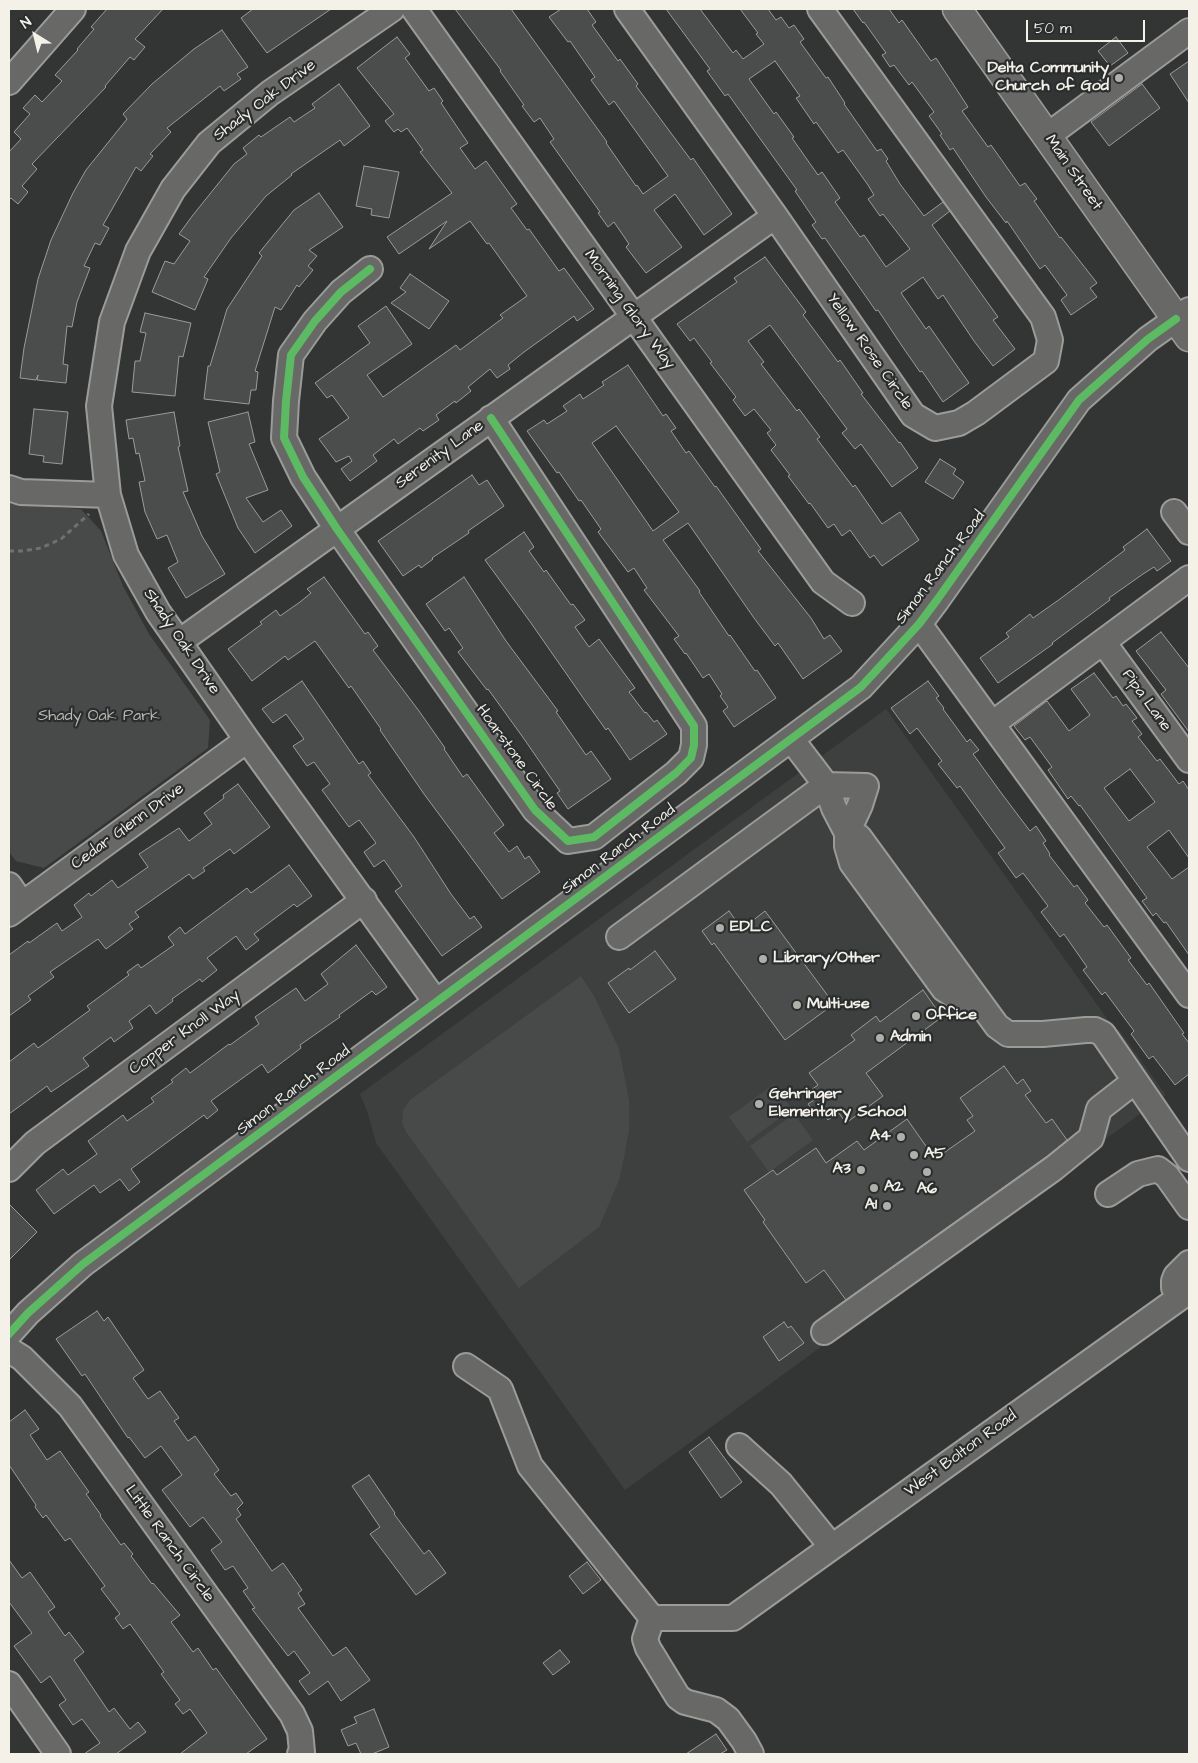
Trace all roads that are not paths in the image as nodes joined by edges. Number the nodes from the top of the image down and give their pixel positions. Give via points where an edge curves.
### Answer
1 (73, 9) edge
2 (392, 9) edge
3 (414, 9) edge
4 (627, 9) edge
5 (820, 9) edge
6 (957, 9) edge
7 (1189, 31) edge
8 (9, 82) edge
9 (1047, 136) junction
10 (775, 216) junction
11 (370, 269) dead end
12 (634, 316) junction
13 (1185, 322) edge
14 (491, 418) junction
15 (9, 488) edge
16 (108, 495) junction
17 (1174, 512) dead end
18 (337, 529) junction
19 (1189, 532) edge
20 (1189, 578) edge
21 (852, 603) dead end
22 (919, 624) junction
23 (179, 642) junction
24 (1103, 642) junction
25 (992, 724) junction
26 (791, 739) junction
27 (247, 740) junction
28 (1189, 760) edge
29 (826, 785) junction
30 (866, 786) junction
31 (878, 810) dead end
32 (847, 833) junction
33 (364, 900) junction
34 (13, 901) edge
35 (619, 937) dead end
36 (1188, 991) edge
37 (436, 1002) junction
38 (1135, 1081) junction
39 (1189, 1159) edge
40 (9, 1169) edge
41 (1108, 1194) dead end
42 (1189, 1207) edge
43 (1189, 1263) edge
44 (1185, 1294) edge
45 (824, 1332) dead end
46 (9, 1334) edge
47 (9, 1350) edge
48 (466, 1366) dead end
49 (739, 1446) dead end
50 (832, 1547) junction
51 (652, 1618) junction
52 (9, 1684) edge
53 (58, 1754) edge
54 (300, 1754) edge
55 (751, 1754) edge

1 - 8 street
2 - 16 street, Shady Oak Drive via 270,93 209,143 173,188 138,251 112,322 99,406
3 - 12 street, Morning Glory Way
4 - 10 street, Yellow Rose Circle
5 - 10 street, Yellow Rose Circle via 1043,317 1050,340 1046,360 976,412 959,422 935,428 913,415
6 - 9 main road, Main Street
7 - 9 street
9 - 13 main road, Main Street
10 - 12 street, Serenity Lane
11 - 18 street via 341,292 315,321 292,356 286,401 284,438 303,477
12 - 14 street, Serenity Lane
12 - 21 street, Morning Glory Way via 823,582
13 - 22 street, Simon Ranch Road via 1148,339 1079,400
14 - 18 street, Serenity Lane
14 - 18 street, Hoarstone Circle via 694,726 691,758 594,837 568,841 535,810
15 - 16 street via 21,492
16 - 23 street, Shady Oak Drive via 126,555
17 - 19 street
18 - 23 street, Serenity Lane
20 - 24 street
22 - 25 street
22 - 26 street, Simon Ranch Road via 861,687
23 - 27 street, Shady Oak Drive
24 - 25 street
24 - 28 street, Pipa Lane
25 - 36 street
26 - 29 street
26 - 37 street, Simon Ranch Road
27 - 33 street, Shady Oak Drive
27 - 34 street, Cedar Glenn Drive
29 - 30 street
29 - 32 street
29 - 35 street
30 - 31 street
30 - 32 street
32 - 38 street via 859,837 997,1026 1008,1034 1095,1030 1103,1034
33 - 37 street, Shady Oak Drive
33 - 40 street, Copper Knoll Way via 35,1143
37 - 46 street, Simon Ranch Road via 83,1264
38 - 39 street
38 - 45 street via 1099,1109 1091,1138 1054,1168
41 - 42 street via 1138,1174 1158,1170 1167,1176
43 - 44 street via 1174,1281 1174,1288
44 - 50 street, West Bolton Road
47 - 54 street, Little Ranch Circle via 22,1358 70,1406 292,1714 300,1731
48 - 51 street via 500,1389 530,1466
49 - 50 street via 781,1484
50 - 51 street, West Bolton Road via 734,1618
51 - 55 street via 645,1639 678,1697 716,1710 728,1718
52 - 53 street

